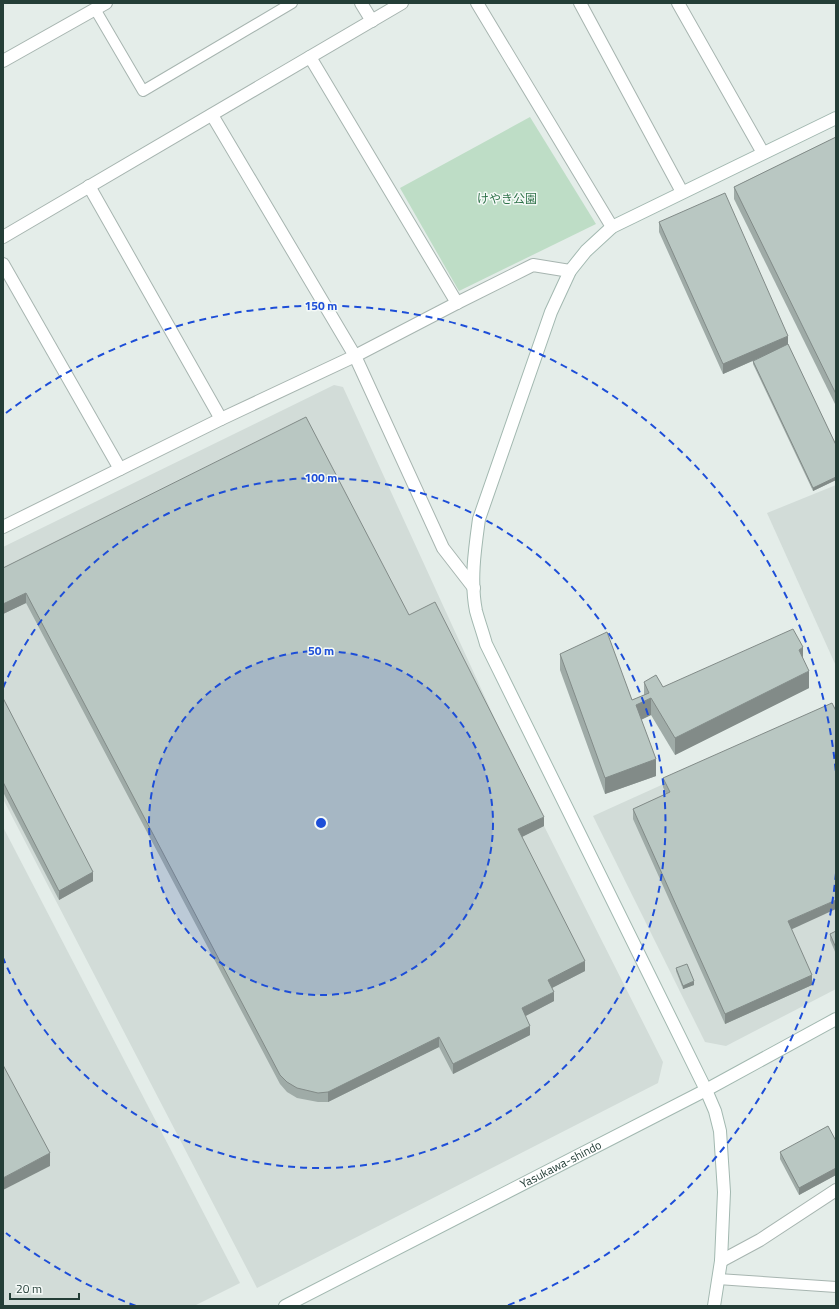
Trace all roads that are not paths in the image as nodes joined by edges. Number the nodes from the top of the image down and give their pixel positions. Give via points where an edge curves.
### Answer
1 (106, 3) edge
2 (292, 3) edge
3 (361, 3) edge
4 (402, 3) edge
5 (477, 3) edge
6 (580, 3) edge
7 (678, 3) edge
8 (95, 9) junction
9 (372, 21) junction
10 (310, 57) junction
11 (3, 61) edge
12 (212, 115) junction
13 (836, 118) edge
14 (763, 153) junction
15 (89, 186) junction
16 (682, 192) junction
17 (612, 227) junction
18 (3, 237) edge
19 (3, 264) edge
20 (570, 271) junction
21 (456, 302) junction
22 (355, 356) junction
23 (221, 419) junction
24 (120, 469) junction
25 (4, 523) edge
26 (474, 588) junction
27 (836, 1019) edge
28 (706, 1090) junction
29 (836, 1190) edge
30 (721, 1260) junction
31 (718, 1279) junction
32 (836, 1287) edge
33 (285, 1306) edge
34 (714, 1306) edge

1 - 8 street
2 - 8 lane via 143,91
3 - 9 street
4 - 9 street
5 - 17 street
6 - 16 street
7 - 14 street
8 - 11 street
9 - 10 street
10 - 12 street
10 - 21 street
12 - 15 street
12 - 22 street
13 - 14 street
14 - 16 street
15 - 18 street
15 - 23 street
16 - 17 street
17 - 20 street via 586,251
19 - 24 street
20 - 21 street via 533,265
20 - 26 street via 551,312 478,518
21 - 22 street
22 - 23 street
22 - 26 street via 443,548
23 - 24 street
24 - 25 street
26 - 28 street via 476,610 486,644
27 - 28 street, Yasukawa-shindo
28 - 30 street via 720,1132 724,1192
28 - 33 street, Yasukawa-shindo
29 - 30 street via 760,1240
30 - 31 street
31 - 32 lane
31 - 34 street

